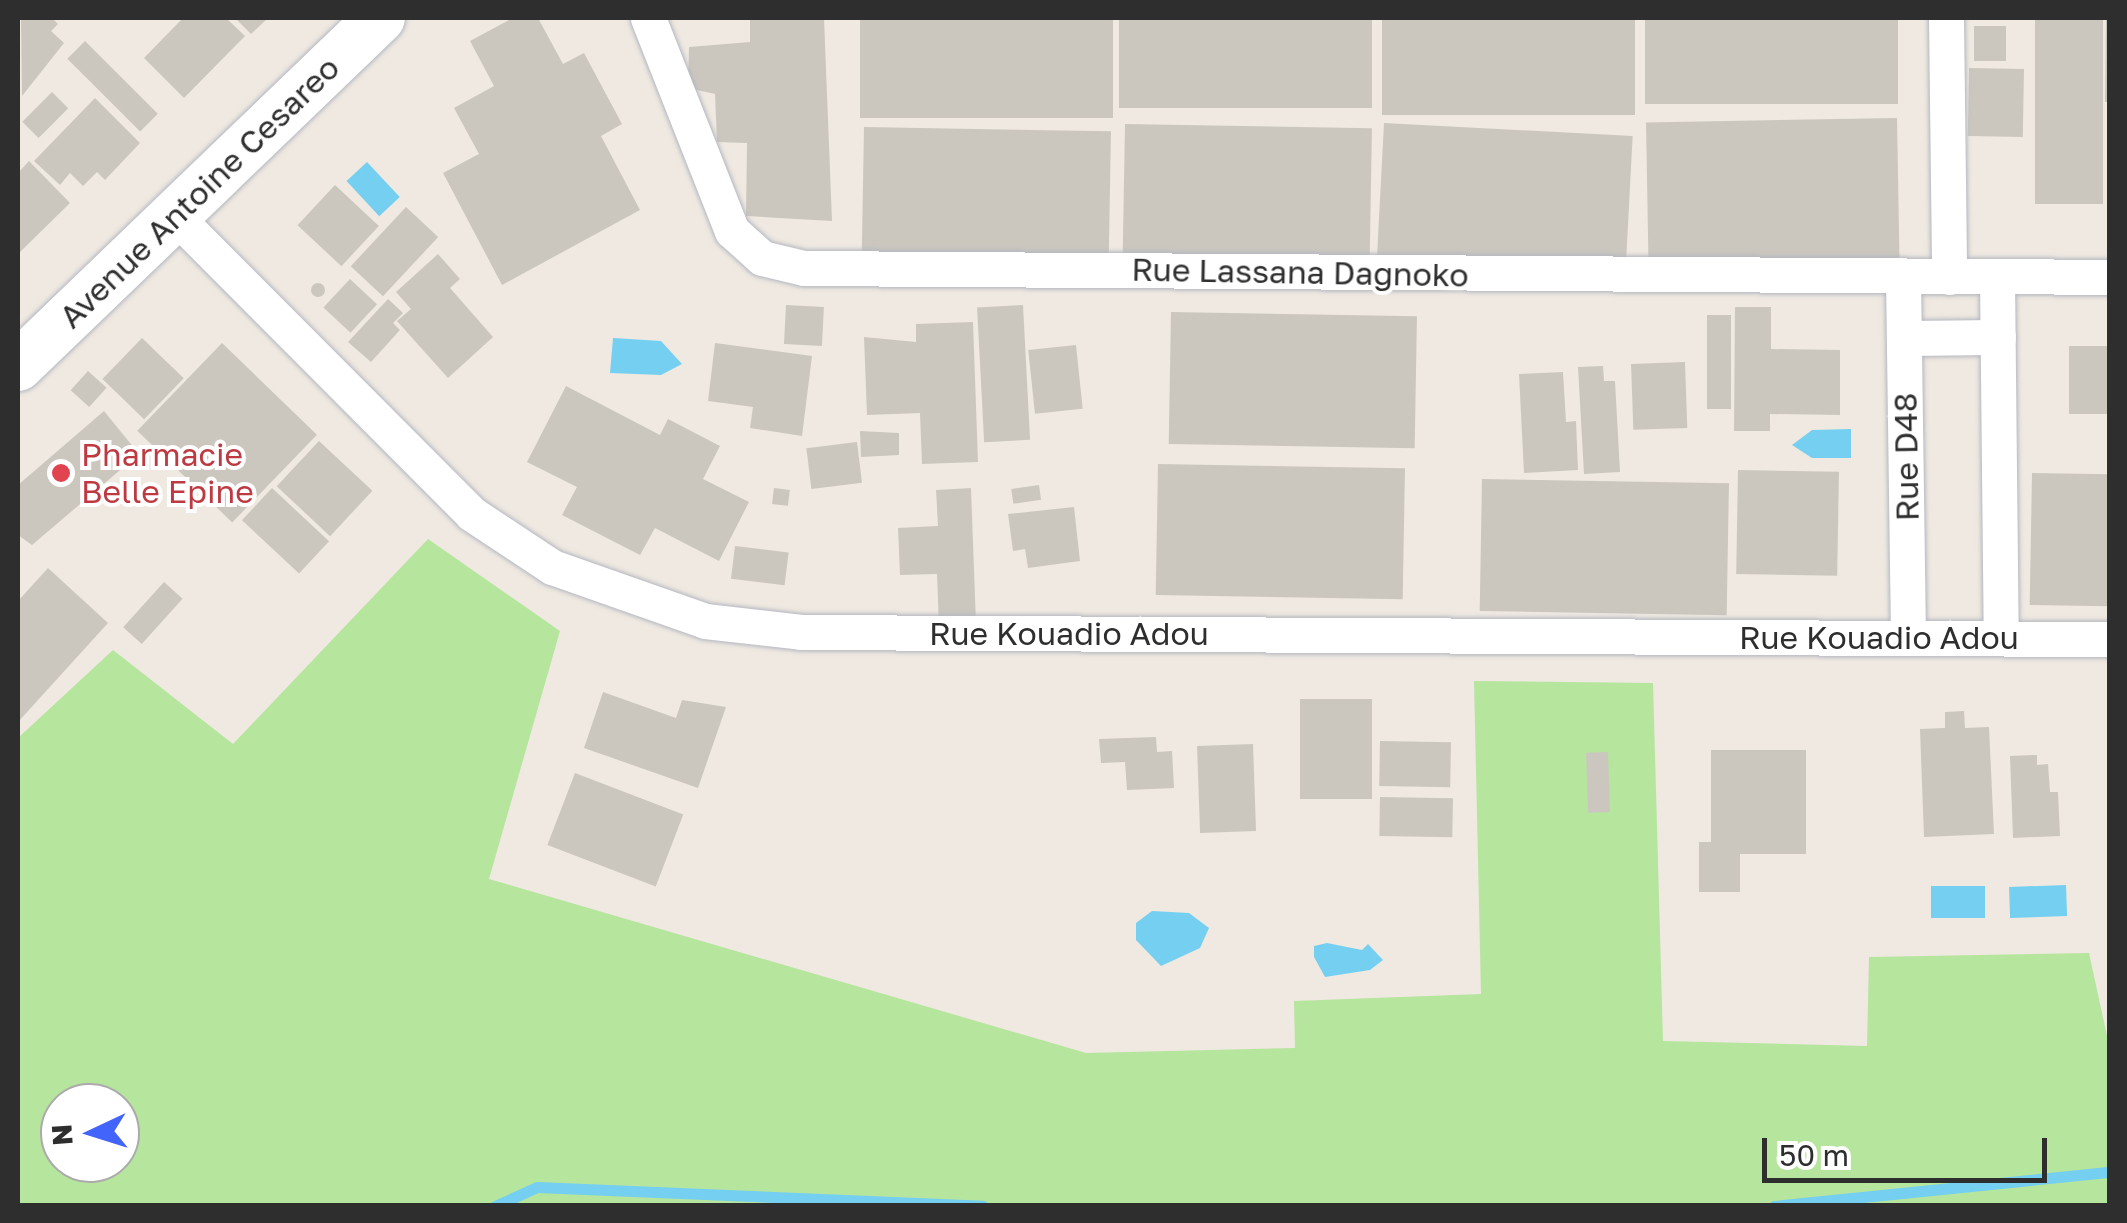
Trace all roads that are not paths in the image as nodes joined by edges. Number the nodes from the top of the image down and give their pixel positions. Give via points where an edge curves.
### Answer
1 (380, 18) edge
2 (648, 18) edge
3 (1946, 18) edge
4 (178, 218) junction
5 (1949, 277) junction
6 (2110, 277) edge
7 (1904, 278) junction
8 (1997, 278) junction
9 (1998, 337) junction
10 (1904, 338) junction
11 (18, 366) edge
12 (2001, 636) junction
13 (1908, 637) junction
14 (2110, 639) edge

1 - 4 street, Avenue Antoine Cesareo
2 - 7 street, Rue Lassana Dagnoko via 732,231 762,258 804,268
3 - 5 street
4 - 11 street, Avenue Antoine Cesareo
4 - 13 street, Rue Kouadio Adou via 472,514 552,566 705,621 801,632
5 - 7 street, Rue Lassana Dagnoko
5 - 8 street, Rue Lassana Dagnoko
6 - 8 street, Rue Lassana Dagnoko
7 - 10 street, Rue D48
8 - 9 street
9 - 10 street
9 - 12 street
10 - 13 street, Rue D48
12 - 13 street, Rue Kouadio Adou
12 - 14 street, Rue Kouadio Adou

